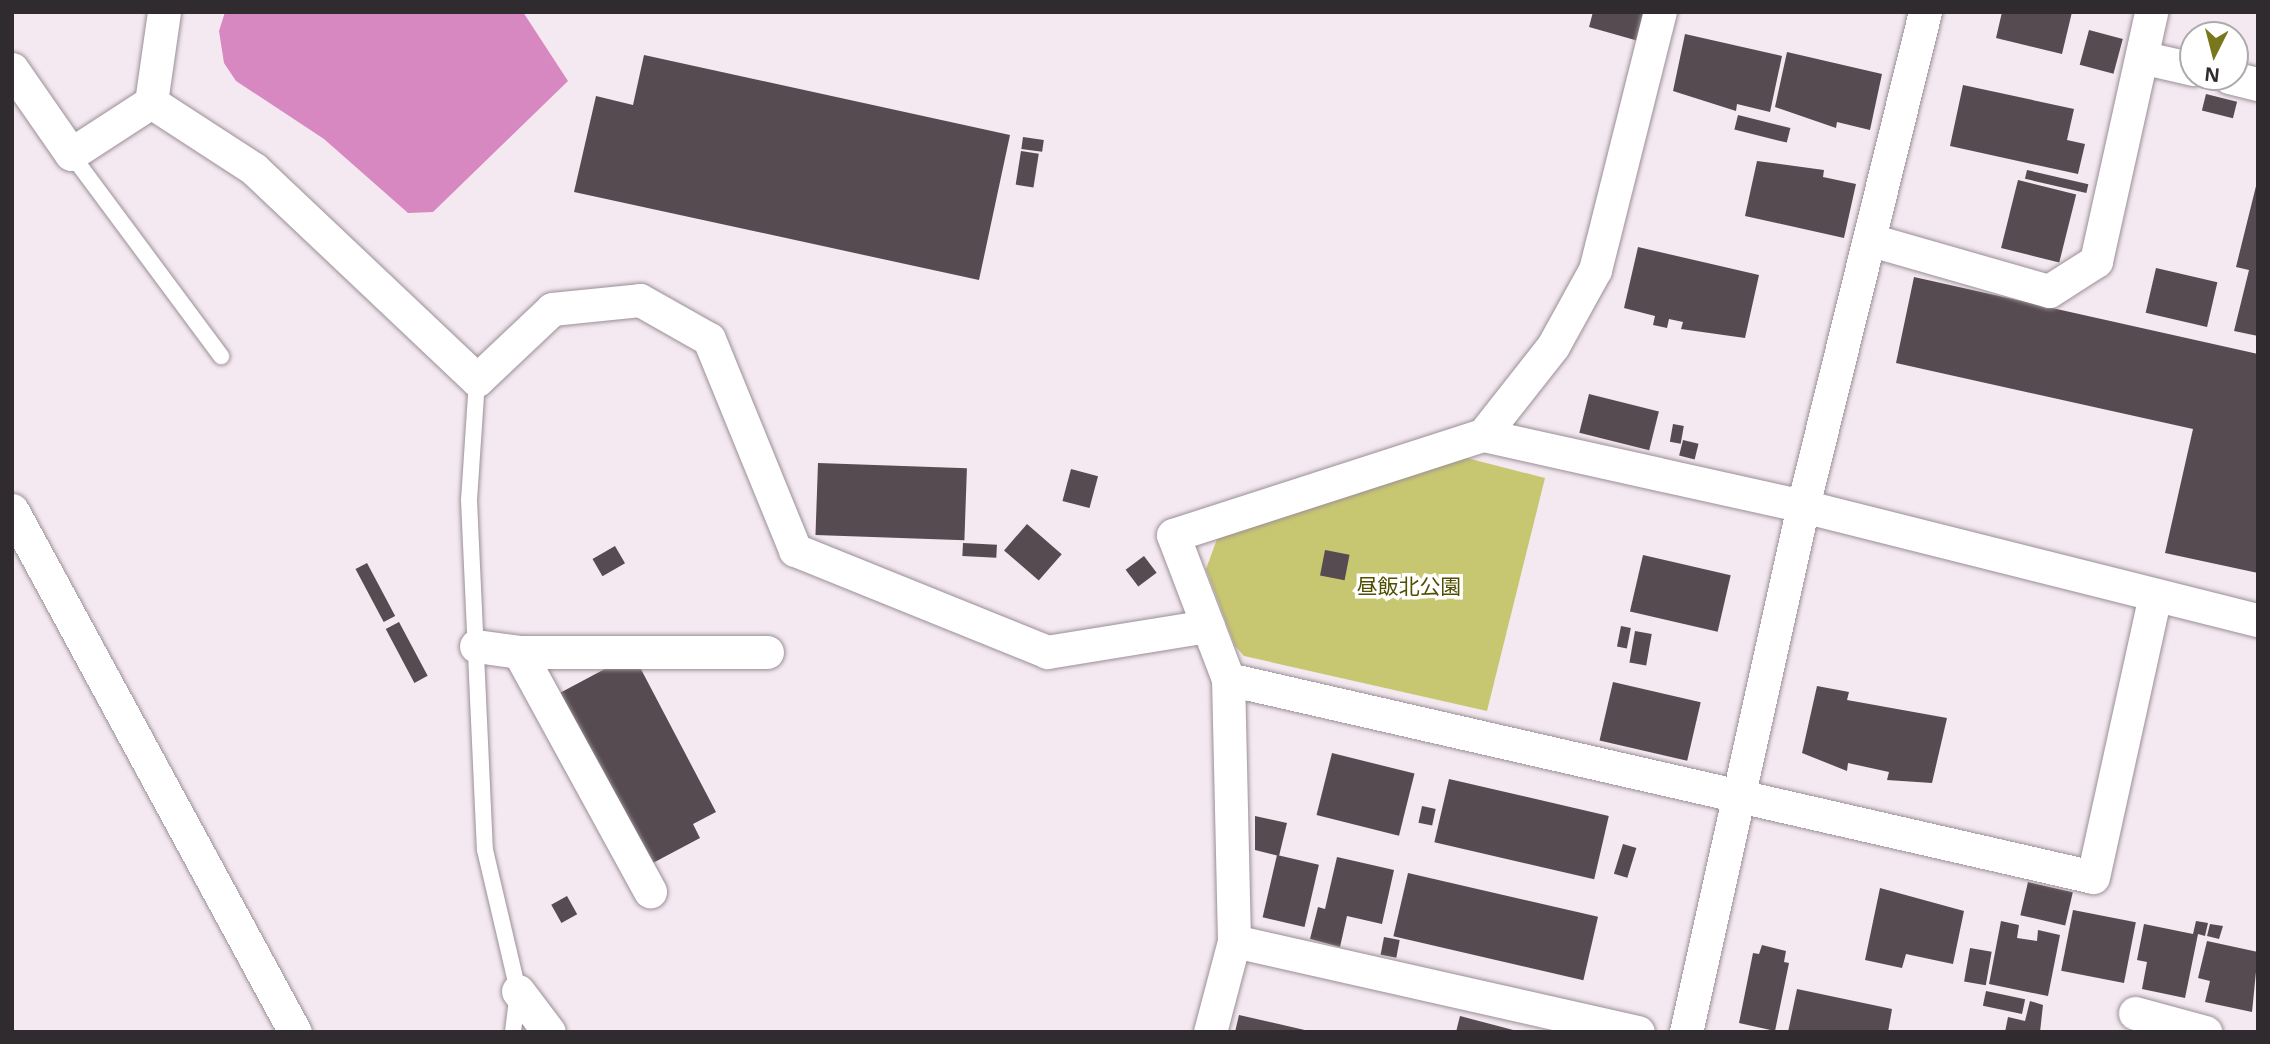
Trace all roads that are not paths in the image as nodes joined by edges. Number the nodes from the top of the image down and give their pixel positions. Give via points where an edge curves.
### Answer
1 (164, 12) edge
2 (1660, 12) edge
3 (1925, 12) edge
4 (2151, 12) edge
5 (2145, 58) junction
6 (2179, 66) edge
7 (12, 69) edge
8 (151, 102) junction
9 (71, 154) junction
10 (1871, 240) junction
11 (221, 356) dead end
12 (477, 380) junction
13 (1483, 435) junction
14 (1803, 506) junction
15 (12, 510) edge
16 (2155, 596) junction
17 (2258, 620) edge
18 (1208, 626) junction
19 (476, 646) junction
20 (519, 652) junction
21 (767, 652) dead end
22 (1228, 679) junction
23 (1735, 796) junction
24 (650, 891) dead end
25 (1234, 941) junction
26 (518, 991) junction
27 (2135, 1013) dead end
28 (295, 1032) edge
29 (513, 1032) edge
30 (549, 1032) edge
31 (1210, 1032) edge
32 (1639, 1032) edge
33 (1686, 1032) edge
34 (2206, 1032) edge

1 - 8 street
2 - 13 street via 1595,270 1553,346
3 - 10 street
4 - 5 street
5 - 6 street
5 - 10 street via 2096,261 2049,290
7 - 9 street
8 - 9 street
8 - 12 street via 254,169
9 - 11 lane
10 - 14 street
12 - 18 street via 552,309 640,300 709,339 795,550 1048,652
12 - 19 lane via 469,500
13 - 14 street
13 - 18 street via 1172,535
14 - 16 street
14 - 23 street
15 - 28 street
16 - 17 street
16 - 23 street via 2094,877
18 - 22 street
19 - 20 street
19 - 26 lane via 485,850
20 - 21 street
20 - 24 street
22 - 23 street
22 - 25 street
23 - 33 street
25 - 31 street
25 - 32 street
26 - 29 lane
26 - 30 street
27 - 34 street

